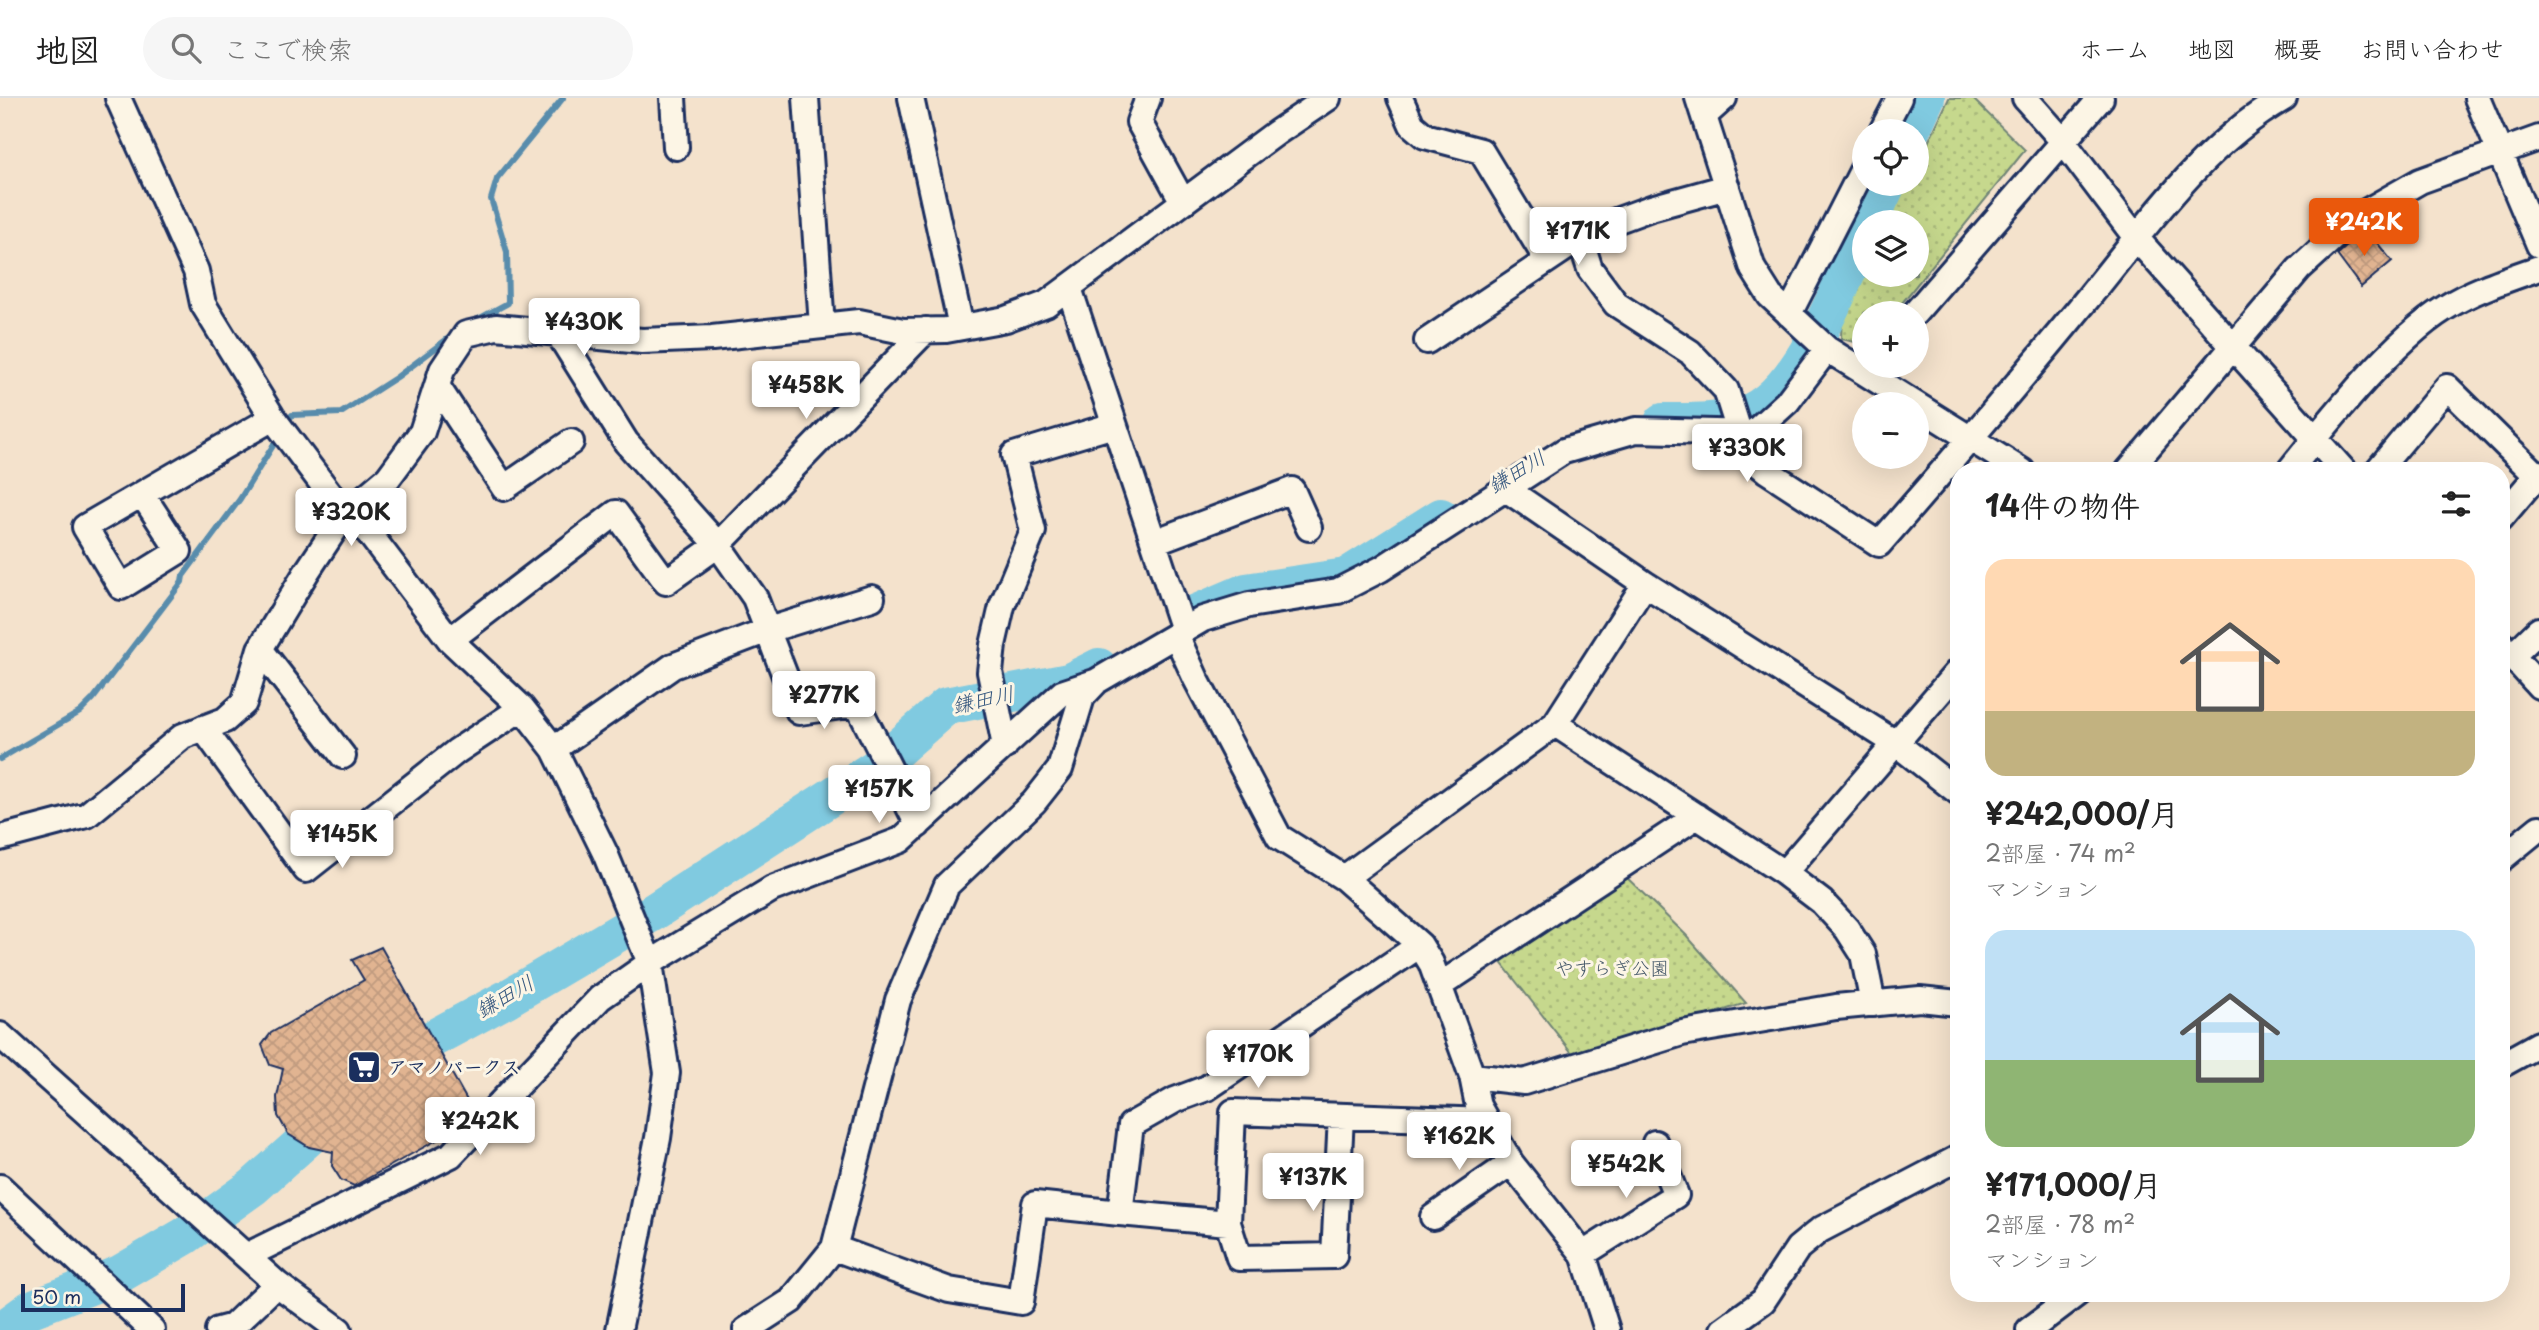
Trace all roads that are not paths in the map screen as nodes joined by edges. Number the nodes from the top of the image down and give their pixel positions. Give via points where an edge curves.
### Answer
1 (118, 98) edge
2 (673, 98) edge
3 (806, 98) edge
4 (911, 98) edge
5 (1148, 98) edge
6 (1328, 98) edge
7 (1400, 98) edge
8 (1724, 98) edge
9 (1899, 98) edge
10 (2025, 98) edge
11 (2101, 98) edge
12 (2284, 98) edge
13 (2477, 98) edge
14 (1701, 107) edge
15 (1888, 119) edge
16 (2539, 138) edge
17 (2062, 140) junction
18 (676, 147) dead end
19 (2497, 152) junction
20 (1727, 187) junction
21 (1852, 191) edge
22 (1183, 202) junction
23 (1580, 238) junction
24 (2137, 239) junction
25 (2539, 245) edge
26 (1547, 260) junction
27 (2539, 268) edge
28 (1069, 288) junction
29 (1924, 301) edge
30 (1789, 314) junction
31 (822, 326) junction
32 (961, 327) junction
33 (926, 330) junction
34 (558, 333) junction
35 (1427, 341) dead end
36 (2233, 348) junction
37 (1827, 349) junction
38 (1852, 362) edge
39 (1880, 378) edge
40 (437, 386) junction
41 (273, 418) junction
42 (1114, 425) junction
43 (1740, 431) junction
44 (1972, 439) junction
45 (2315, 439) junction
46 (571, 442) dead end
47 (1952, 462) edge
48 (2008, 462) edge
49 (2136, 462) edge
50 (2296, 462) edge
51 (2336, 462) edge
52 (2384, 462) edge
53 (1950, 464) edge
54 (2538, 475) edge
55 (1506, 489) junction
56 (142, 494) dead end
57 (2510, 508) edge
58 (345, 514) junction
59 (1309, 528) dead end
60 (1154, 542) junction
61 (718, 545) junction
62 (1645, 584) junction
63 (872, 598) dead end
64 (2539, 630) edge
65 (765, 631) junction
66 (1180, 633) junction
67 (450, 640) junction
68 (2510, 648) edge
69 (260, 649) junction
70 (2510, 654) edge
71 (1097, 681) junction
72 (1950, 681) edge
73 (2539, 686) edge
74 (522, 708) junction
75 (1555, 724) junction
76 (203, 728) junction
77 (1897, 744) junction
78 (1005, 746) junction
79 (554, 749) junction
80 (343, 756) dead end
81 (1950, 786) edge
82 (1697, 816) junction
83 (918, 825) junction
84 (2539, 828) edge
85 (0, 838) edge
86 (2510, 852) edge
87 (1784, 873) junction
88 (1344, 878) junction
89 (1420, 945) junction
90 (650, 962) junction
91 (1439, 986) junction
92 (1950, 1002) edge
93 (1874, 1004) junction
94 (0, 1035) edge
95 (2539, 1044) edge
96 (2510, 1060) edge
97 (1472, 1076) junction
98 (1341, 1116) junction
99 (1487, 1121) junction
100 (1655, 1143) dead end
101 (1950, 1162) edge
102 (1511, 1163) junction
103 (0, 1187) edge
104 (1121, 1213) junction
105 (1433, 1217) dead end
106 (1228, 1223) junction
107 (834, 1248) junction
108 (1583, 1254) junction
109 (246, 1256) junction
110 (277, 1284) junction
111 (2066, 1302) edge
112 (152, 1330) edge
113 (218, 1330) edge
114 (339, 1330) edge
115 (620, 1330) edge
116 (746, 1330) edge
117 (1607, 1330) edge
118 (1723, 1330) edge
119 (2029, 1330) edge

1 - 41 street via 196,271 203,304
2 - 18 street
3 - 31 street
4 - 32 street
5 - 22 street via 1139,122
6 - 22 street
7 - 26 street via 1412,125 1425,136 1481,151
8 - 14 street
9 - 15 street
10 - 17 street
11 - 17 street
12 - 24 street via 2218,149
13 - 19 street
14 - 20 street
16 - 19 street
17 - 24 street
17 - 29 street
19 - 25 street
19 - 36 street via 2420,181 2355,218 2299,269
20 - 23 street via 1651,208
20 - 30 street via 1753,269 1770,296
21 - 30 street
22 - 28 street
23 - 26 street
23 - 43 street via 1590,269 1616,304 1710,370 1726,390
24 - 36 street
24 - 44 street
26 - 35 street
27 - 45 street via 2445,307 2405,340
28 - 32 street via 1046,304 1006,319
28 - 42 street
30 - 37 street
31 - 33 street via 859,322 903,331
31 - 34 street via 642,341
32 - 33 street
33 - 61 street
34 - 40 street via 496,327 466,334
34 - 61 street via 626,442
36 - 45 street
36 - 49 street
37 - 38 street
37 - 43 street via 1787,402 1753,433
39 - 44 street
40 - 46 street via 504,488
40 - 58 street via 422,432 388,478
41 - 56 street
41 - 58 street
42 - 60 street
42 - 78 street via 1014,455 1033,531 1002,606 993,645 990,672
43 - 53 street via 1746,454 1879,544
43 - 55 street via 1636,430 1564,451
44 - 47 street
44 - 48 street
45 - 50 street
45 - 51 street
52 - 54 street via 2447,387
54 - 57 street
55 - 62 street
55 - 66 street via 1381,569 1338,591 1250,605 1203,619
58 - 67 street via 368,532
58 - 69 street
59 - 60 street via 1292,490
60 - 66 street
61 - 65 street via 755,598
61 - 67 street via 666,582 616,513
62 - 75 street
62 - 77 street
63 - 65 street
64 - 68 street
65 - 79 street via 673,666
65 - 83 street via 799,712 857,704
66 - 71 street
66 - 88 street via 1196,679 1279,836
67 - 74 street
69 - 76 street via 244,703 225,720
69 - 80 street
70 - 73 street
71 - 78 street via 1062,693
71 - 107 street via 1082,697 1060,769 1034,802 947,885 898,1000
72 - 77 street
74 - 76 street via 457,751 306,870
74 - 79 street
75 - 82 street
75 - 88 street
76 - 85 street via 183,736 88,815
77 - 81 street
77 - 87 street
78 - 83 street
79 - 90 street via 605,853
82 - 87 street
82 - 91 street
83 - 90 street via 901,840 863,857 772,889
84 - 86 street
87 - 93 street via 1822,902 1847,929 1863,954
88 - 89 street
89 - 91 street
89 - 104 street via 1207,1088 1131,1125
90 - 109 street via 600,998 451,1155
90 - 115 street via 667,1073 659,1138
91 - 97 street
92 - 93 street via 1920,999
93 - 97 street via 1682,1033 1524,1082
94 - 109 street
95 - 96 street
97 - 99 street via 1478,1106
98 - 99 street
98 - 106 street via 1233,1112
98 - 106 street via 1334,1256 1239,1258
99 - 102 street
100 - 108 street via 1676,1195
101 - 118 street via 1820,1230 1798,1248 1763,1301
102 - 105 street
102 - 108 street
103 - 112 street
104 - 106 street
104 - 107 street via 1035,1204 1021,1303 949,1290
107 - 116 street via 791,1301
108 - 117 street
109 - 110 street
110 - 113 street via 233,1326
110 - 114 street
111 - 119 street

